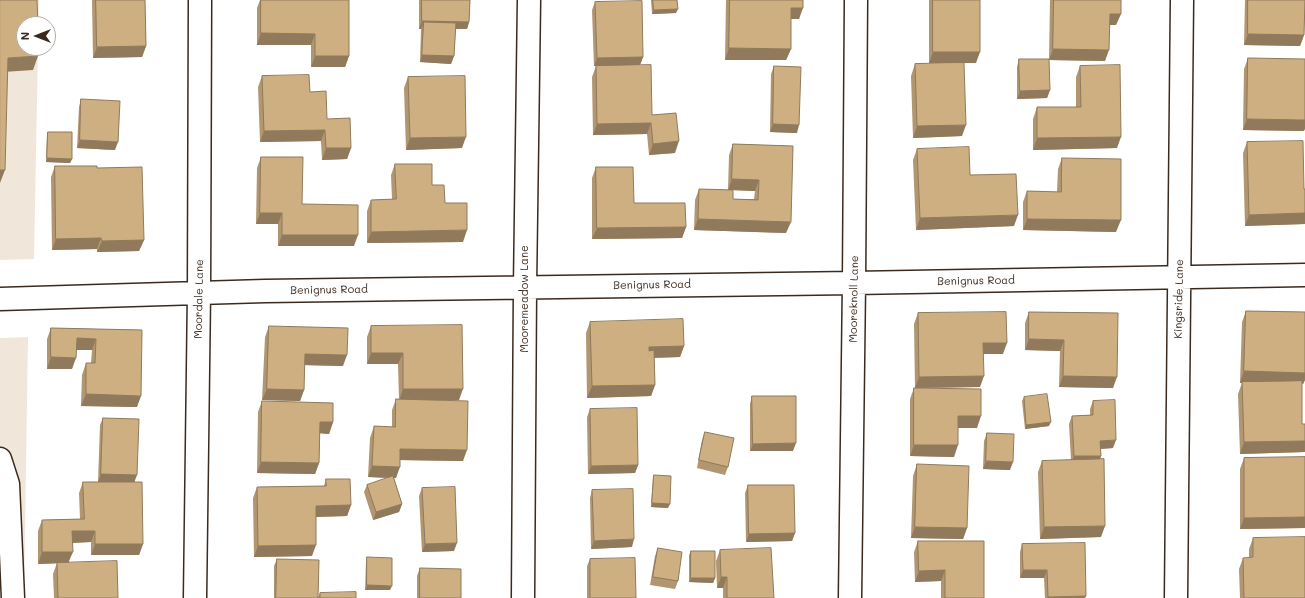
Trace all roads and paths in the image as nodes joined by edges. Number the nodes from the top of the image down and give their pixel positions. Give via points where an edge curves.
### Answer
1 (200, 0) edge
2 (529, 0) edge
3 (856, 0) edge
4 (1182, 0) edge
5 (1305, 275) edge
6 (1179, 277) junction
7 (854, 283) junction
8 (525, 287) junction
9 (200, 293) junction
10 (0, 299) edge
11 (0, 458) edge
12 (13, 598) edge
13 (195, 598) edge
14 (523, 598) edge
15 (850, 598) edge
16 (1176, 598) edge

1 - 9 street, Moordale Lane
2 - 8 street, Mooremeadow Lane
3 - 7 street, Mooreknoll Lane
4 - 6 street, Kingsride Lane
5 - 6 street, Benignus Road
6 - 7 street, Benignus Road
6 - 16 street, Kingsride Lane
7 - 8 street, Benignus Road
7 - 15 street, Mooreknoll Lane
8 - 9 street, Benignus Road
8 - 14 street, Mooremeadow Lane
9 - 10 street, Benignus Road
9 - 13 street, Moordale Lane
11 - 12 street via 8,484

